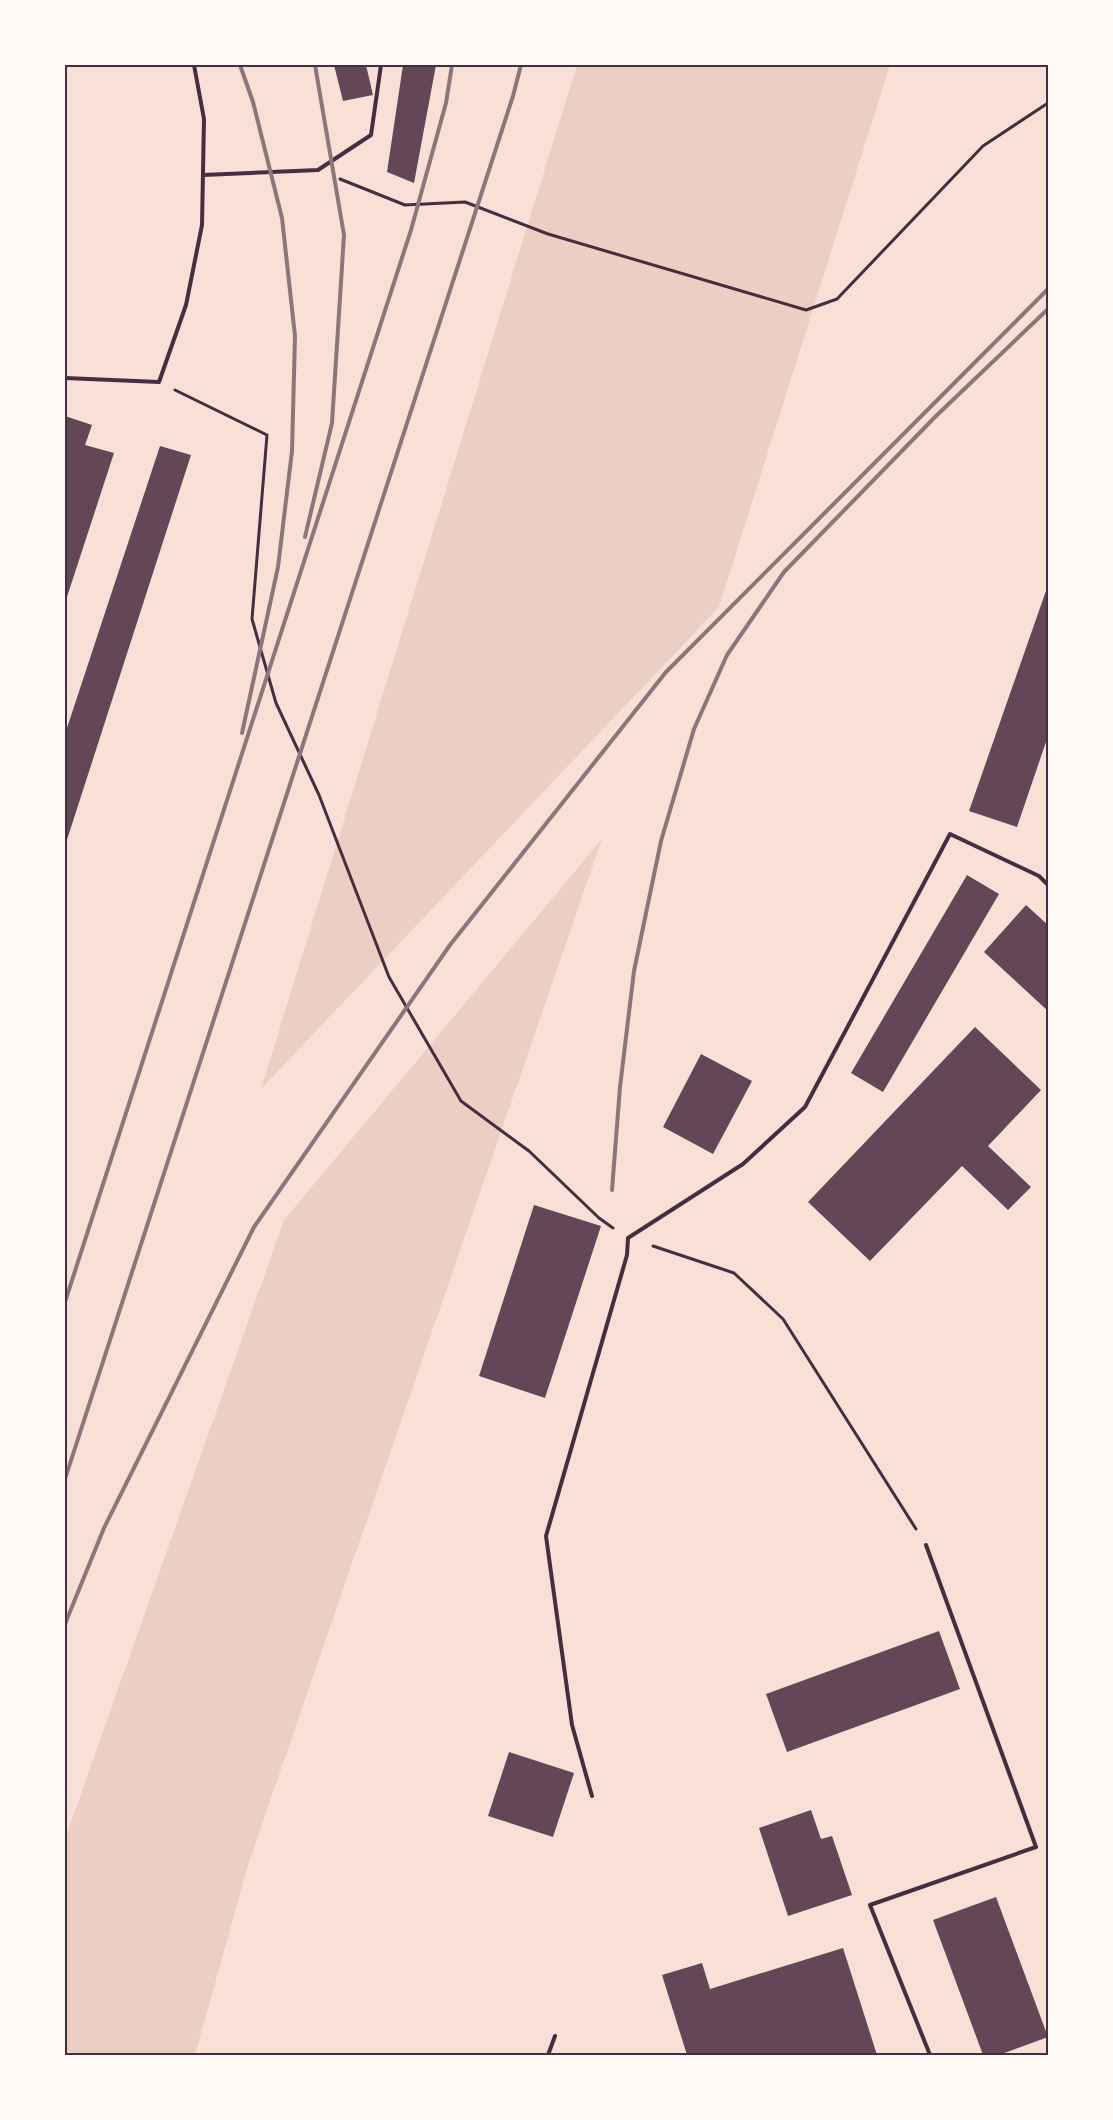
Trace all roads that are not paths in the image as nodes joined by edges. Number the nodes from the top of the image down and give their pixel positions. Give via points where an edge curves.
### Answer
1 (194, 65) edge
2 (381, 65) edge
3 (203, 175) junction
4 (65, 378) edge
5 (1048, 885) edge
6 (926, 1545) road end
7 (592, 1796) dead end
8 (555, 2036) dead end
9 (548, 2055) edge
10 (930, 2055) edge

1 - 3 lane via 204,119
2 - 3 lane via 371,135 318,170
3 - 4 lane via 202,225 186,305 159,382
5 - 7 lane via 1040,876 950,834 805,1107 743,1164 628,1238 627,1255 546,1536 572,1725
6 - 10 lane via 1036,1846 870,1905
8 - 9 lane

